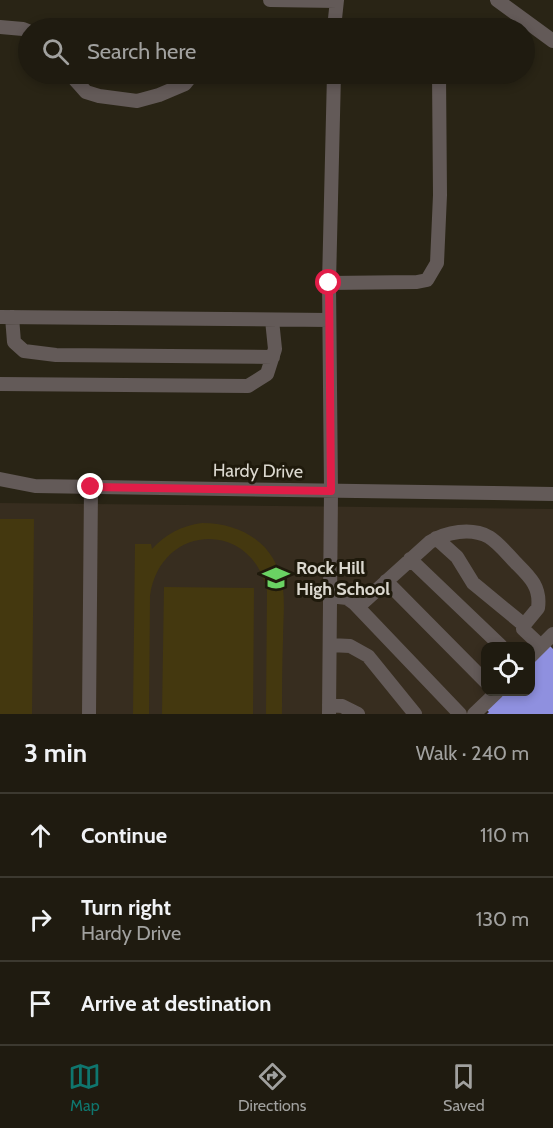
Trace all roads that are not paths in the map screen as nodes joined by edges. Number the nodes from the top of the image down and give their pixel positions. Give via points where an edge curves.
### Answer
1 (270, 0) edge
2 (496, 0) edge
3 (337, 1) edge
4 (335, 18) edge
5 (521, 18) edge
6 (0, 27) edge
7 (535, 28) edge
8 (18, 29) edge
9 (553, 41) edge
10 (79, 84) edge
11 (185, 84) edge
12 (334, 84) edge
13 (439, 84) edge
14 (329, 283) junction
15 (6, 317) edge
16 (272, 320) junction
17 (329, 320) junction
18 (273, 357) junction
19 (0, 384) edge
20 (0, 479) edge
21 (91, 487) junction
22 (331, 491) junction
23 (553, 494) edge
24 (436, 538) junction
25 (410, 559) junction
26 (386, 581) junction
27 (330, 596) junction
28 (358, 607) junction
29 (524, 625) junction
30 (553, 634) edge
31 (497, 642) edge
32 (330, 645) junction
33 (541, 646) junction
34 (535, 653) edge
35 (481, 677) edge
36 (492, 696) edge
37 (329, 709) edge
38 (89, 714) edge
39 (358, 714) edge
40 (415, 714) edge
41 (460, 714) edge
42 (474, 714) edge

1 - 3 street
2 - 5 street
3 - 4 street
6 - 8 street
7 - 9 street
10 - 11 street via 86,92 99,96 136,101
12 - 14 street
13 - 14 street via 437,263 427,280 417,282
14 - 17 street
15 - 16 street
15 - 18 street via 14,342 24,351 56,355
16 - 17 street
16 - 18 street
17 - 22 street
18 - 19 street via 267,374 248,386
20 - 21 street, Hardy Drive via 35,486
21 - 22 street, Hardy Drive
21 - 38 street
22 - 23 street, Hardy Drive
22 - 27 street
24 - 25 street
24 - 29 street via 457,557 473,583
24 - 29 street via 474,532 498,545 536,586 538,608
25 - 26 street
25 - 31 street
26 - 28 street
26 - 35 street
27 - 28 street via 347,598
27 - 32 street
28 - 41 street
29 - 33 street via 523,629
30 - 33 street
32 - 37 street
32 - 40 street via 350,646 368,656
33 - 34 street
36 - 42 street
37 - 39 street via 342,706

